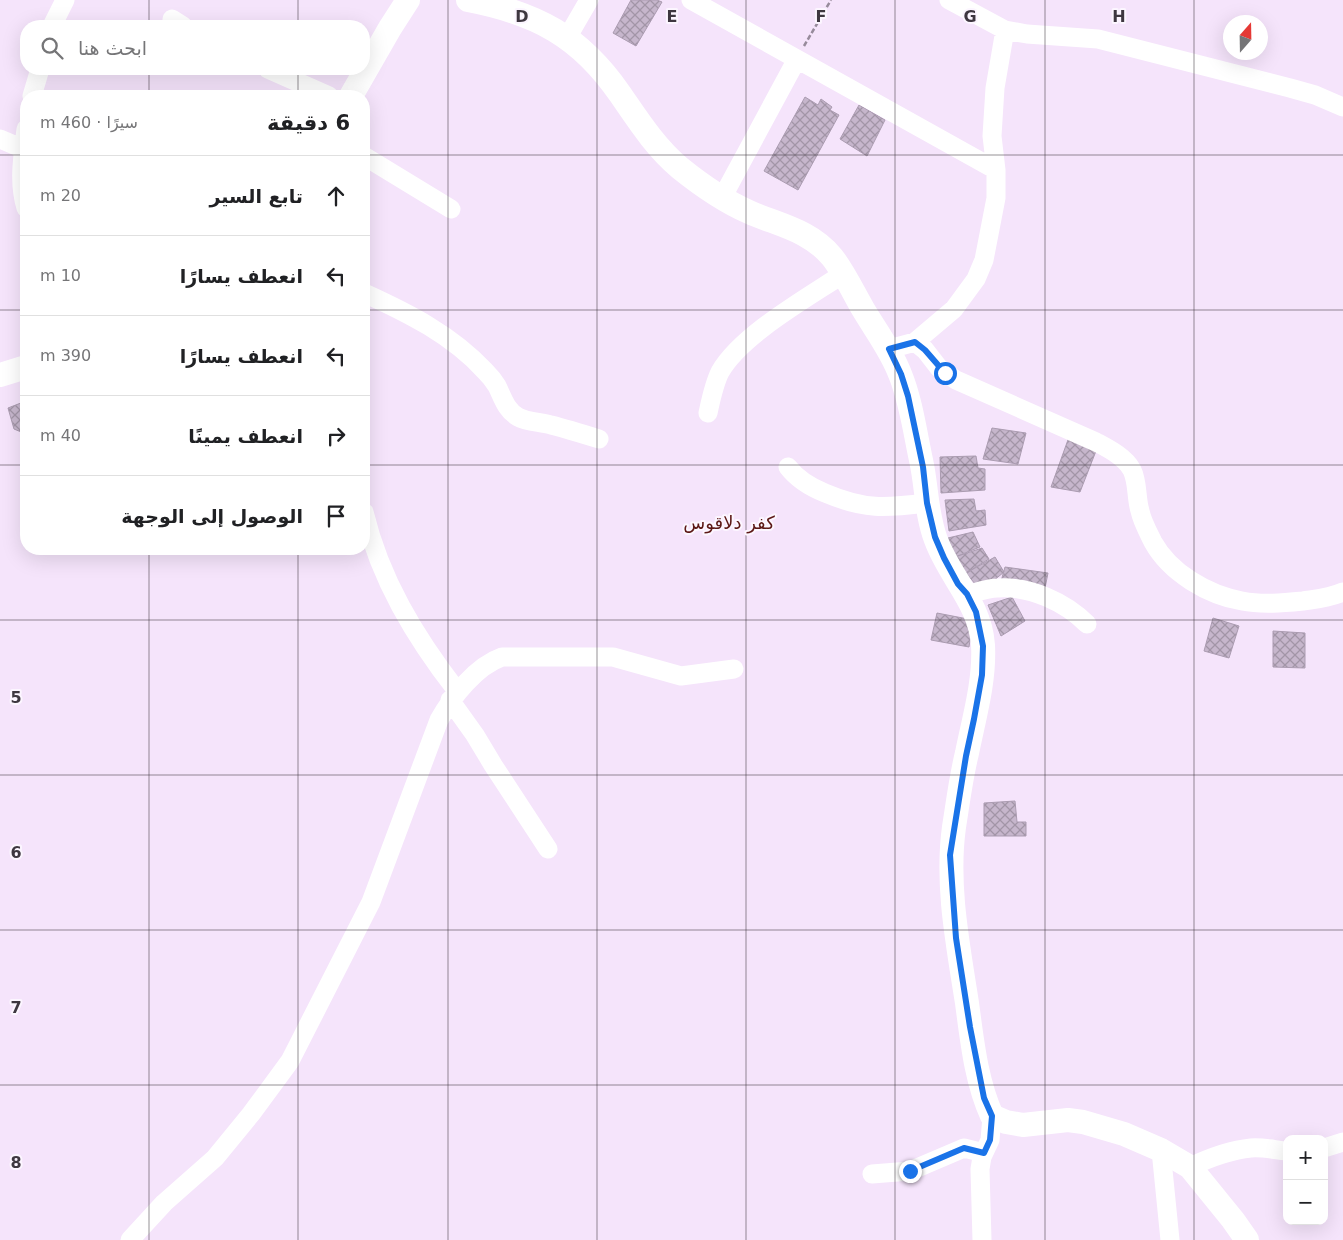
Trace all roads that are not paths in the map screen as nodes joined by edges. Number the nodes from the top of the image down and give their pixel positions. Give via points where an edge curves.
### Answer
1 (65, 0) edge
2 (408, 0) edge
3 (468, 0) edge
4 (589, 0) edge
5 (691, 0) edge
6 (949, 0) edge
7 (55, 20) edge
8 (1005, 30) junction
9 (568, 38) junction
10 (797, 59) junction
11 (370, 63) edge
12 (38, 75) edge
13 (282, 75) edge
14 (363, 75) edge
15 (34, 90) edge
16 (315, 90) edge
17 (354, 90) edge
18 (1343, 107) edge
19 (0, 139) edge
20 (20, 148) edge
21 (370, 160) edge
22 (996, 170) junction
23 (722, 198) junction
24 (451, 209) dead end
25 (843, 274) junction
26 (370, 296) edge
27 (915, 342) junction
28 (889, 349) junction
29 (20, 369) edge
30 (0, 374) edge
31 (708, 413) dead end
32 (599, 439) dead end
33 (788, 467) dead end
34 (927, 503) junction
35 (370, 540) edge
36 (1343, 592) edge
37 (967, 594) junction
38 (1087, 624) dead end
39 (734, 669) dead end
40 (453, 696) junction
41 (548, 849) dead end
42 (992, 1116) junction
43 (1343, 1142) edge
44 (1328, 1147) edge
45 (1161, 1150) junction
46 (1283, 1151) edge
47 (984, 1153) junction
48 (1190, 1167) junction
49 (872, 1174) dead end
50 (130, 1240) edge
51 (982, 1240) edge
52 (1170, 1240) edge
53 (1247, 1240) edge

1 - 7 street
2 - 11 main road
3 - 9 main road via 514,10
4 - 9 street
5 - 10 street
6 - 8 street
8 - 18 street via 1108,41 1290,88
8 - 22 street via 992,121
9 - 23 main road via 603,73 663,152
10 - 22 street
10 - 23 street
12 - 15 street
13 - 16 street
14 - 17 main road
19 - 20 street
21 - 24 street
22 - 27 street via 996,198 984,260 976,279 954,309
23 - 25 main road via 747,212 803,233 831,255
25 - 28 main road
25 - 31 street via 776,318 737,350 720,374
26 - 32 street via 414,317 460,347 485,370 504,403 519,418
27 - 28 street
27 - 36 street via 939,368 956,380 1088,438 1118,455 1132,470 1140,512 1154,544 1178,571 1194,583 1242,601 1262,603 1320,599
28 - 34 main road via 908,396
29 - 30 main road
33 - 34 street via 809,486 857,505 892,507
34 - 37 main road via 944,558
35 - 40 street via 395,600
37 - 38 street via 995,588 1026,591 1062,605
37 - 42 main road via 980,628 982,675 954,825 951,863 956,938 970,1027 984,1098
39 - 40 street via 682,676 613,657 502,657 488,664
40 - 41 street
40 - 50 street via 439,720 371,902 290,1061 215,1158
42 - 45 main road via 1023,1125 1068,1120 1092,1124
42 - 47 street via 990,1140
43 - 44 street
45 - 48 main road
45 - 52 street
46 - 48 street via 1251,1148
47 - 49 street via 964,1148 910,1171
47 - 51 street via 980,1170
48 - 53 main road

